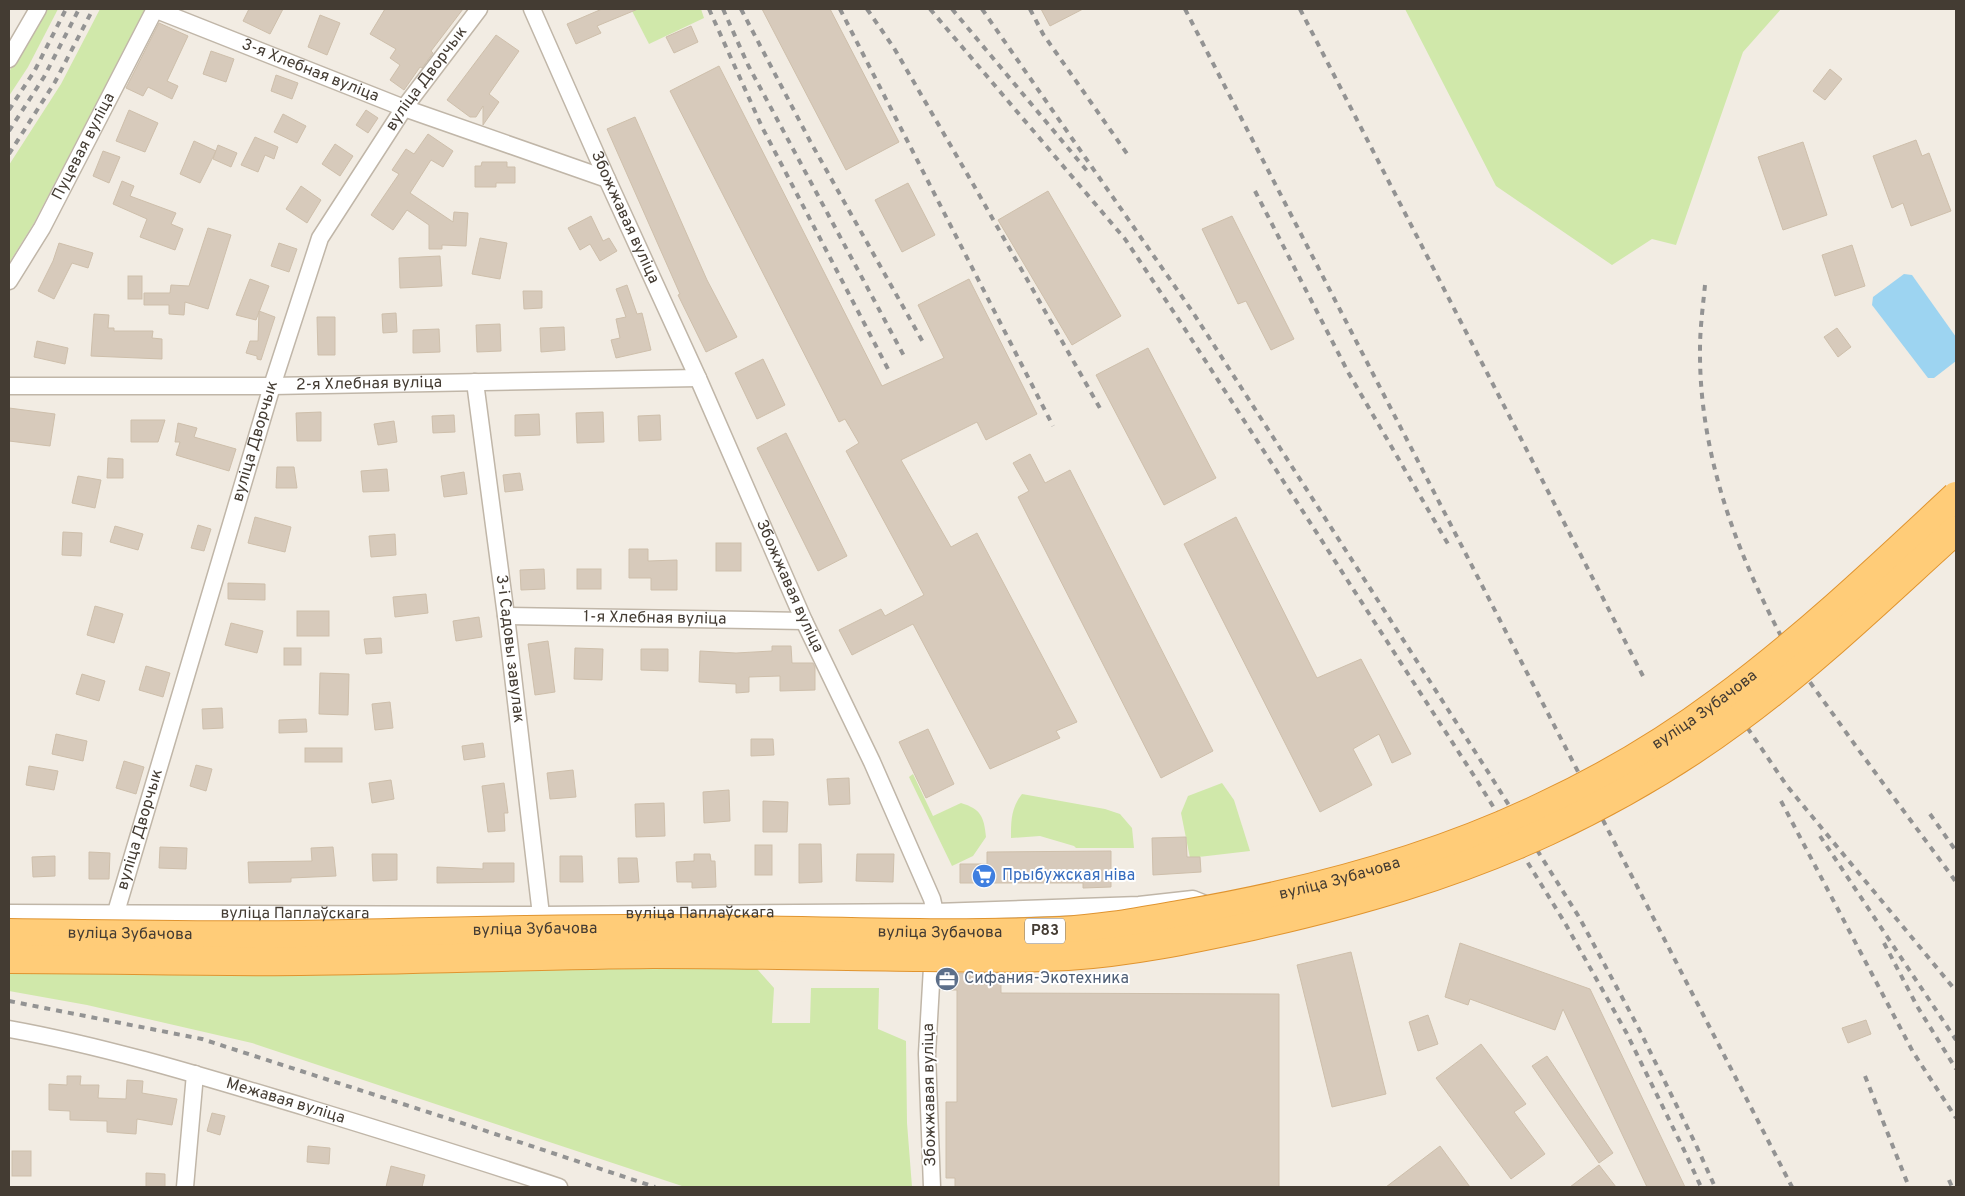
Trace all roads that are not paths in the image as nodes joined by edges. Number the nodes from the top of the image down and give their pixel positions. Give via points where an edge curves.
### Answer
1 (38, 9) edge
2 (154, 9) edge
3 (479, 9) edge
4 (532, 9) edge
5 (9, 59) edge
6 (404, 108) junction
7 (607, 179) junction
8 (9, 282) edge
9 (698, 378) junction
10 (475, 382) junction
11 (9, 386) edge
12 (272, 386) junction
13 (1956, 496) edge
14 (1956, 530) edge
15 (506, 616) junction
16 (804, 621) junction
17 (1357, 888) dead end
18 (116, 912) junction
19 (935, 912) junction
20 (9, 913) edge
21 (541, 915) junction
22 (9, 933) edge
23 (9, 958) edge
24 (9, 1029) edge
25 (195, 1074) junction
26 (185, 1187) edge
27 (559, 1187) edge
28 (932, 1187) edge

1 - 5 street
2 - 6 street, 3-я Хлебная вуліца
2 - 8 street, Пуцевая вуліца via 42,228
3 - 6 street, вуліца Дворчык
4 - 7 street, Збожжавая вуліца
6 - 7 street, 3-я Хлебная вуліца
6 - 12 street, вуліца Дворчык via 320,238
7 - 9 street, Збожжавая вуліца
9 - 10 street, 2-я Хлебная вуліца
9 - 16 street, Збожжавая вуліца
10 - 12 street, 2-я Хлебная вуліца
10 - 15 street, 3-і Садовы завулак
11 - 12 street, 2-я Хлебная вуліца
12 - 18 street, вуліца Дворчык
13 - 22 highway, вуліца Зубачова / Р83, bridge via 1863,582 1721,700 1618,767 1542,807 1438,850 1313,887 1225,907 1065,931 651,928 296,935
14 - 23 highway, вуліца Зубачова / Р83, bridge via 1878,602 1774,690 1699,745 1629,789 1552,829 1446,874 1320,911 1239,929 1139,949 1069,956 652,954 296,961
15 - 16 street, 1-я Хлебная вуліца
15 - 21 street, 3-і Садовы завулак
16 - 19 street, Збожжавая вуліца via 872,762
17 - 19 street, вуліца Паплаўскага via 1238,914 1193,899 1139,905
18 - 20 street, вуліца Паплаўскага
18 - 21 street, вуліца Паплаўскага
19 - 21 street, вуліца Паплаўскага
19 - 28 street, Збожжавая вуліца via 927,1054
24 - 25 street, Межавая вуліца
25 - 26 street
25 - 27 street, Межавая вуліца

